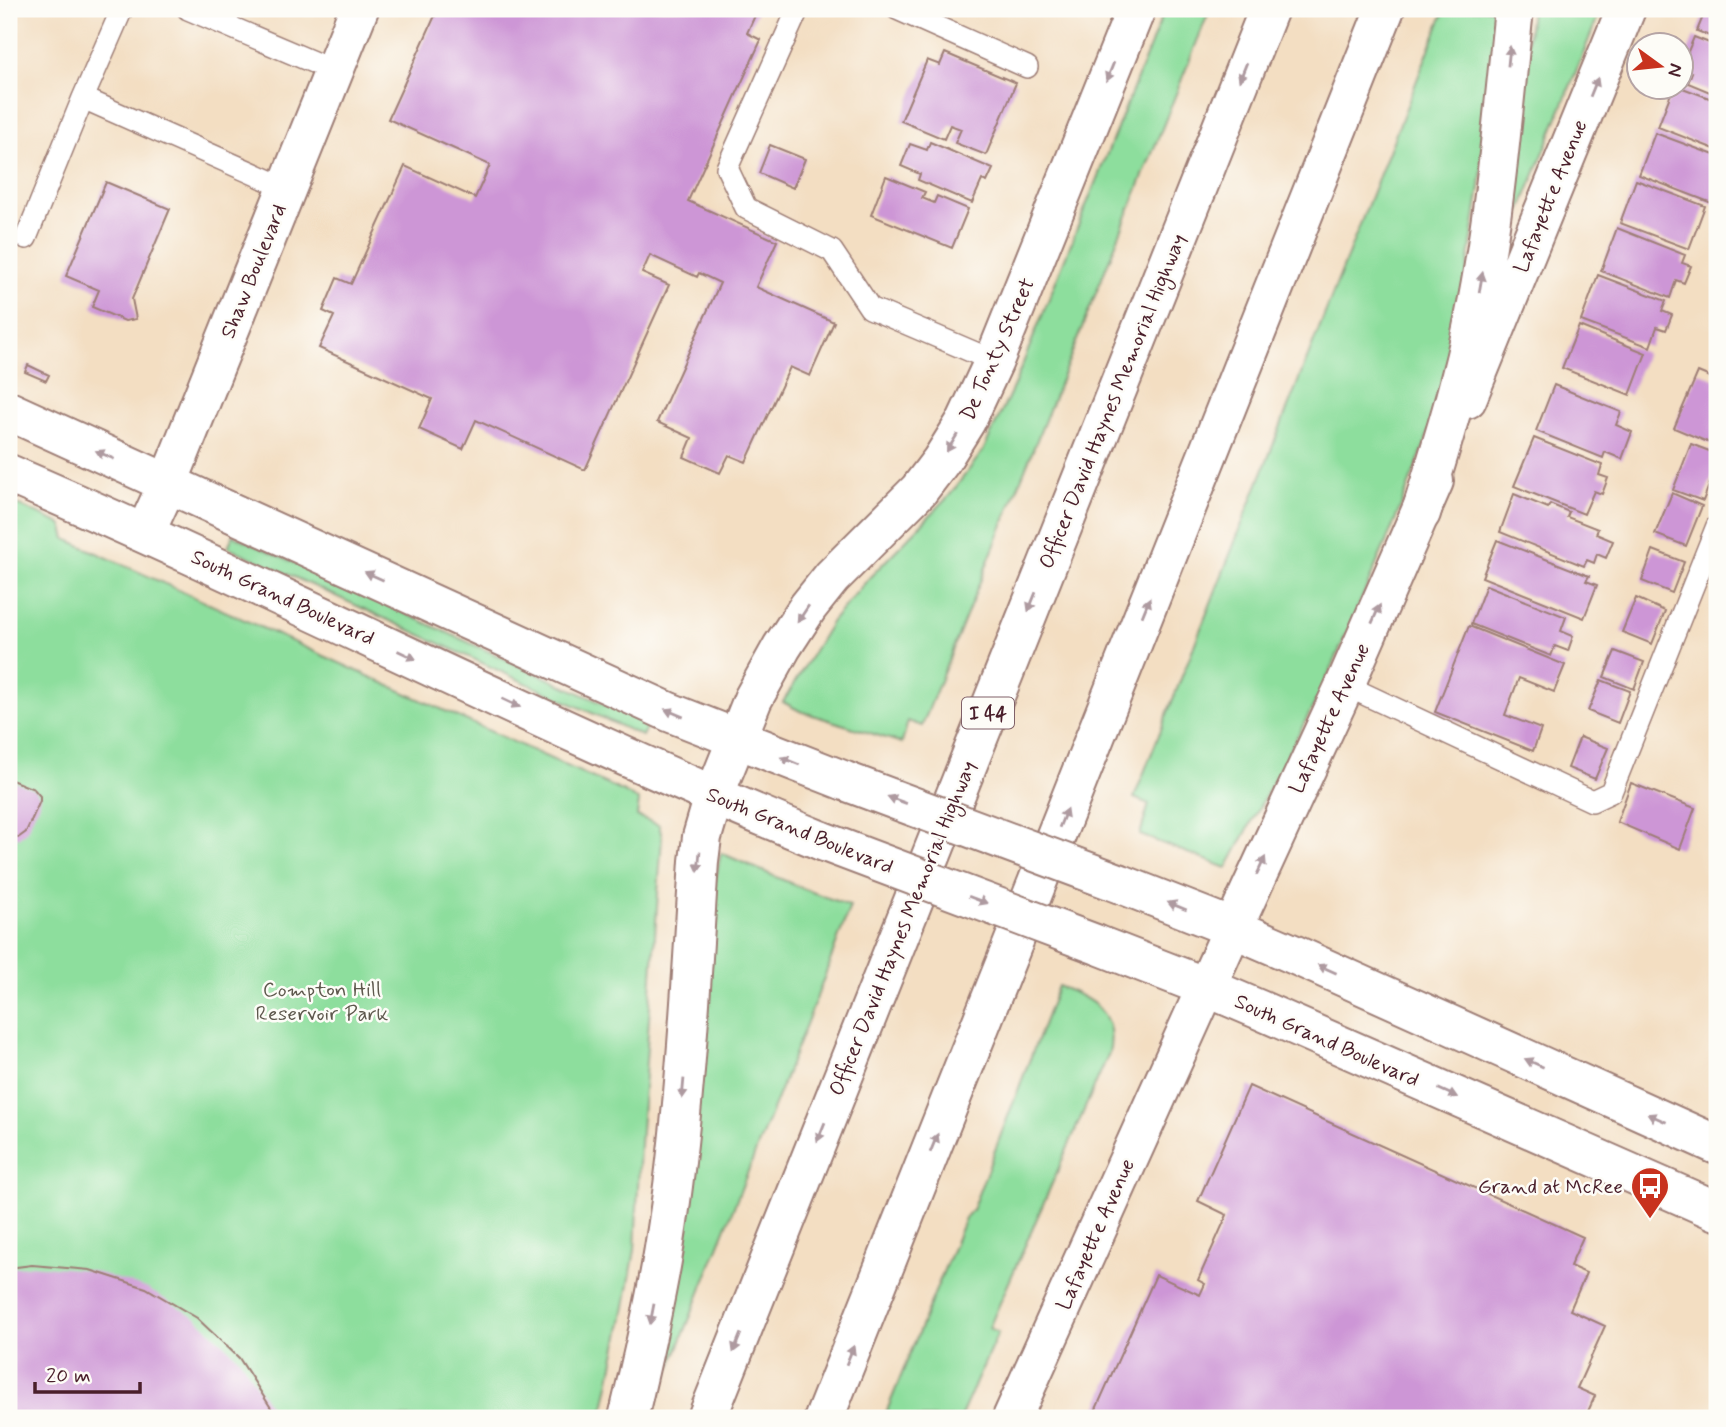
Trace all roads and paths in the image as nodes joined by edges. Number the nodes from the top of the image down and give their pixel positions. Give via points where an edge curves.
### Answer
1 (122, 9) edge
2 (188, 9) edge
3 (359, 9) edge
4 (798, 9) edge
5 (897, 9) edge
6 (1136, 9) edge
7 (1269, 9) edge
8 (1385, 9) edge
9 (1514, 9) edge
10 (1626, 9) edge
11 (1027, 67) dead end
12 (334, 71) junction
13 (83, 98) junction
14 (286, 188) junction
15 (26, 238) dead end
16 (995, 361) junction
17 (9, 411) edge
18 (9, 474) edge
19 (168, 483) junction
20 (1421, 513) junction
21 (1717, 526) edge
22 (145, 533) junction
23 (1345, 685) junction
24 (737, 740) junction
25 (714, 796) junction
26 (1233, 928) junction
27 (1206, 987) junction
28 (1717, 1145) edge
29 (1717, 1211) edge
30 (628, 1418) edge
31 (707, 1418) edge
32 (824, 1418) edge
33 (1012, 1418) edge

1 - 13 lane
2 - 12 lane
3 - 12 main road, Shaw Boulevard
4 - 16 lane via 727,168 746,208 832,251 870,308
5 - 11 lane
6 -> 16 main road, De Tonty Street
7 -> 31 main road, Officer David Haynes Memorial Highway / I 44
32 -> 8 main road
20 -> 9 main road via 1474,320 1493,209
20 -> 10 main road, Lafayette Avenue
12 - 14 main road, Shaw Boulevard
13 - 14 lane
13 - 15 lane
14 - 19 main road, Shaw Boulevard
16 -> 24 main road, De Tonty Street via 966,421 919,490 808,607 761,684
19 -> 17 main road
18 - 22 main road, South Grand Boulevard
19 - 22 main road, Shaw Boulevard
24 -> 19 main road
23 -> 20 main road, Lafayette Avenue
21 - 23 lane via 1611,792 1592,802
22 -> 25 main road, South Grand Boulevard
26 -> 23 main road, Lafayette Avenue
24 - 25 main road, De Tonty Street
26 -> 24 main road, bridge
25 -> 27 main road, South Grand Boulevard, bridge
25 -> 30 main road, De Tonty Street via 699,861 678,1140 665,1242
26 - 27 main road, Lafayette Avenue
28 -> 26 main road
27 -> 29 main road, South Grand Boulevard
27 - 33 main road, Lafayette Avenue

